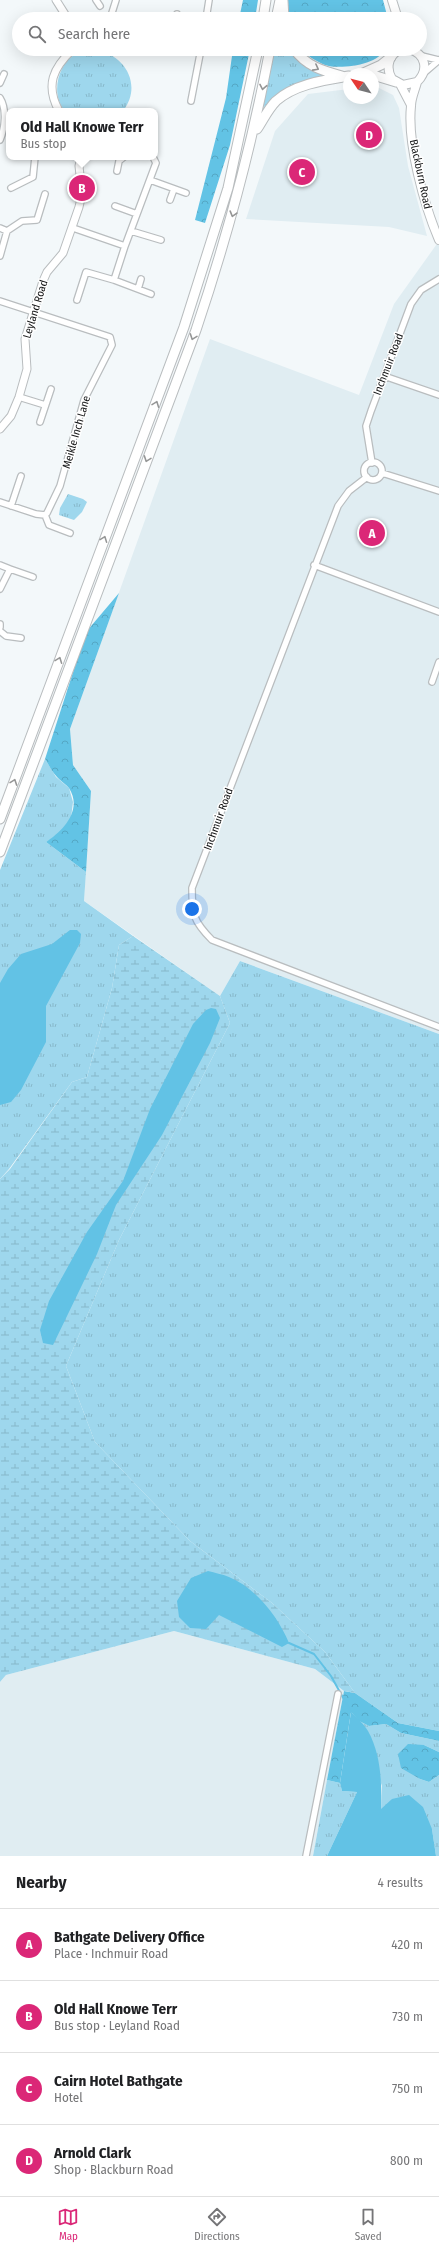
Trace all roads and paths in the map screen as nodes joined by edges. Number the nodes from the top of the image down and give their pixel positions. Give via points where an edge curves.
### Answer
1 (56, 0) edge
2 (96, 0) edge
3 (116, 0) edge
4 (209, 0) edge
5 (266, 0) edge
6 (281, 0) edge
7 (392, 0) edge
8 (100, 6) dead end
9 (64, 12) edge
10 (112, 12) edge
11 (207, 12) edge
12 (264, 12) edge
13 (278, 12) edge
14 (283, 12) edge
15 (396, 12) edge
16 (66, 56) edge
17 (200, 56) edge
18 (256, 56) edge
19 (269, 56) edge
20 (299, 56) edge
21 (390, 56) edge
22 (393, 56) edge
23 (418, 56) edge
24 (427, 56) edge
25 (439, 60) edge
26 (375, 68) edge
27 (424, 73) junction
28 (4, 74) dead end
29 (343, 75) edge
30 (343, 77) edge
31 (379, 77) edge
32 (417, 82) junction
33 (0, 83) edge
34 (398, 83) junction
35 (0, 98) edge
36 (192, 101) dead end
37 (411, 106) junction
38 (58, 108) edge
39 (6, 131) edge
40 (253, 136) junction
41 (0, 140) edge
42 (35, 160) edge
43 (80, 160) edge
44 (120, 160) edge
45 (154, 160) edge
46 (117, 171) dead end
47 (150, 180) junction
48 (11, 188) dead end
49 (174, 189) junction
50 (186, 193) dead end
51 (45, 194) dead end
52 (170, 200) dead end
53 (114, 206) dead end
54 (137, 214) junction
55 (0, 228) edge
56 (73, 228) junction
57 (131, 231) junction
58 (7, 232) junction
59 (161, 240) dead end
60 (439, 240) edge
61 (125, 246) junction
62 (0, 256) edge
63 (142, 279) dead end
64 (439, 279) edge
65 (114, 280) junction
66 (138, 289) junction
67 (151, 294) dead end
68 (77, 300) dead end
69 (0, 301) edge
70 (33, 313) junction
71 (384, 376) junction
72 (51, 389) dead end
73 (439, 395) edge
74 (19, 397) junction
75 (45, 405) junction
76 (40, 422) dead end
77 (0, 427) edge
78 (372, 463) junction
79 (382, 473) junction
80 (21, 476) dead end
81 (367, 477) junction
82 (439, 491) edge
83 (0, 502) edge
84 (11, 506) junction
85 (45, 515) junction
86 (70, 533) dead end
87 (314, 564) junction
88 (0, 565) edge
89 (10, 569) junction
90 (33, 577) dead end
91 (0, 589) edge
92 (439, 612) edge
93 (0, 624) edge
94 (0, 627) edge
95 (0, 631) edge
96 (6, 636) junction
97 (21, 638) dead end
98 (8, 643) dead end
99 (439, 662) edge
100 (432, 682) dead end
101 (0, 819) edge
102 (0, 852) edge
103 (439, 1027) edge
104 (338, 1694) dead end
105 (306, 1856) edge

1 - 9 street
2 - 8 street
3 - 10 street
4 - 11 street
5 - 12 main road
6 - 13 main road
6 - 14 main road
7 - 15 main road
16 - 38 street via 57,66 54,76 53,94
17 - 36 street
101 -> 18 main road via 187,320 228,188
19 -> 40 main road
20 -> 29 main road via 323,71
21 - 26 main road
22 - 34 main road, Blackburn Road via 388,70
23 - 27 main road via 425,66
24 - 25 street
25 - 27 street
27 - 32 main road
28 - 33 street
30 - 40 main road via 292,91 277,101
31 - 34 main road
32 - 34 main road via 411,85
32 - 37 main road, Blackburn Road
34 - 37 main road, Blackburn Road
35 - 39 street
37 - 60 main road, Blackburn Road via 411,128 421,184
39 - 41 street
40 -> 102 main road via 218,264 196,330
42 - 48 street via 33,177
43 - 56 street, Leyland Road via 82,194
44 - 46 street
45 - 47 street via 156,164
47 - 49 street
47 - 54 street
49 - 50 street
49 - 52 street
51 - 58 street via 37,220 22,221
53 - 54 street
54 - 57 street
55 - 58 street
56 - 61 street
56 - 70 street, Leyland Road via 63,253 47,272
57 - 59 street
57 - 61 street
58 - 62 street
61 - 65 street
63 - 66 street
64 - 71 street, Inchmuir Road via 421,290 411,304
65 - 66 street
65 - 68 street via 86,272
66 - 67 street
69 - 70 street
70 - 74 street, Leyland Road via 25,339 27,369
70 - 85 street, Meikle Inch Lane via 110,337 112,345 83,403 60,486
71 - 73 street
71 - 78 street, Inchmuir Road via 366,426
72 - 75 street
74 - 75 street
74 - 77 street, Leyland Road via 11,416
75 - 76 street
78 - 79 street via 380,465
78 - 81 street, Inchmuir Road via 365,467
79 - 81 street, Inchmuir Road via 377,479
79 - 82 street
80 - 84 street
81 - 87 street, Inchmuir Road via 349,491 338,506
83 - 84 street
84 - 85 street
85 - 86 street via 49,525
87 - 92 street
87 - 103 street, Inchmuir Road via 192,888 192,914 199,927 212,940
88 - 89 street
89 - 90 street
89 - 91 street
93 - 94 street
95 - 96 street
96 - 97 street
96 - 98 street
99 - 100 street
104 - 105 street

